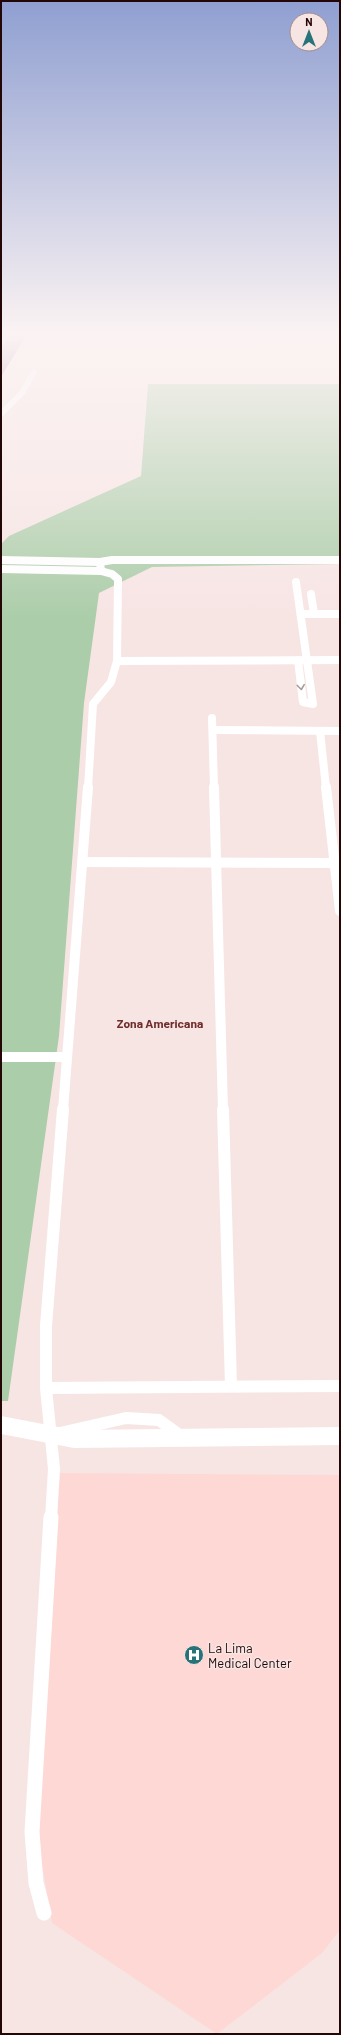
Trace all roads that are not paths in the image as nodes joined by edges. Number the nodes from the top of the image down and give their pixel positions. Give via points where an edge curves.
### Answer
1 (1, 560) edge
2 (340, 560) edge
3 (100, 562) junction
4 (1, 569) edge
5 (101, 571) junction
6 (296, 582) dead end
7 (311, 594) dead end
8 (300, 614) junction
9 (314, 614) junction
10 (340, 614) edge
11 (303, 660) junction
12 (340, 660) edge
13 (117, 661) junction
14 (212, 718) dead end
15 (213, 730) junction
16 (320, 731) junction
17 (340, 731) edge
18 (83, 862) junction
19 (337, 863) edge
20 (216, 864) junction
21 (340, 911) edge
22 (1, 1057) edge
23 (67, 1057) junction
24 (231, 1386) junction
25 (340, 1386) edge
26 (46, 1388) junction
27 (1, 1425) edge
28 (50, 1436) junction
29 (340, 1436) edge
30 (44, 1913) dead end

1 - 3 street
2 - 3 street
3 - 5 street
4 - 5 street
5 - 13 street via 118,579
6 - 8 street
7 - 9 street
8 - 9 street
8 - 11 street
9 - 10 street
11 -> 11 street via 303,702 313,704
11 - 12 street
11 - 13 street
13 - 18 street via 111,682 93,704
14 - 15 street
15 - 16 street
15 - 20 street
16 - 17 street
16 - 19 street
18 - 20 street
18 - 23 street
19 - 20 street
19 - 21 street
20 - 24 street
22 - 23 street
23 - 26 street via 46,1326
24 - 25 street
24 - 26 street
26 - 28 street
27 - 28 street
28 - 29 street via 88,1440
28 - 30 street via 54,1469 32,1832 36,1894

